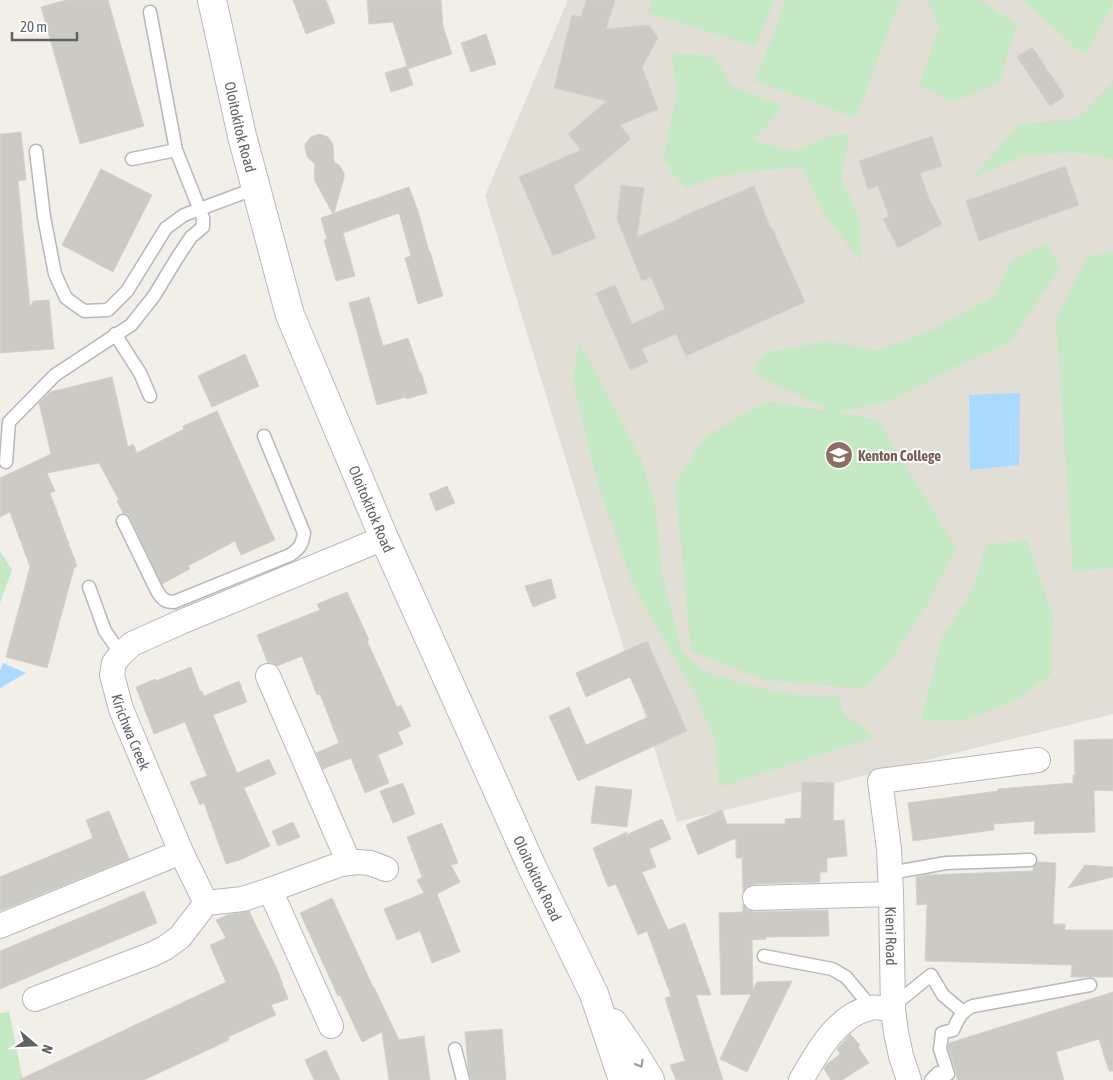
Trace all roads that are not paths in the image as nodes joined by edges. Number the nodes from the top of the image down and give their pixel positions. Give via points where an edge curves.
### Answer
1 (212, 0) edge
2 (150, 12) dead end
3 (176, 150) junction
4 (36, 151) dead end
5 (132, 159) dead end
6 (256, 188) junction
7 (199, 209) junction
8 (116, 334) junction
9 (150, 396) dead end
10 (264, 436) dead end
11 (6, 462) dead end
12 (123, 521) dead end
13 (384, 538) junction
14 (286, 568) junction
15 (90, 587) dead end
16 (121, 654) junction
17 (268, 676) dead end
18 (1038, 760) dead end
19 (181, 852) junction
20 (1030, 860) dead end
21 (349, 863) junction
22 (386, 869) dead end
23 (890, 883) junction
24 (270, 890) junction
25 (756, 898) dead end
26 (206, 903) junction
27 (0, 926) edge
28 (764, 956) dead end
29 (1090, 985) dead end
30 (594, 994) junction
31 (35, 999) dead end
32 (882, 1009) junction
33 (964, 1012) junction
34 (331, 1026) dead end
35 (455, 1049) dead end
36 (814, 1059) junction
37 (463, 1080) edge
38 (623, 1080) edge
39 (650, 1080) edge
40 (790, 1080) edge
41 (801, 1080) edge
42 (909, 1080) edge
43 (931, 1080) edge

1 - 6 main road, Oloitokitok Road
2 - 3 lane
3 - 5 lane
3 - 7 lane
4 - 7 lane via 44,217 56,274 66,298 84,311 108,310 127,291 166,228
6 - 7 lane
6 - 13 main road, Oloitokitok Road via 290,316
7 - 8 lane via 203,228 191,238 131,325
8 - 9 lane
8 - 11 lane via 55,375 9,422
10 - 14 lane via 304,533 302,544 290,556
12 - 14 lane via 157,591 168,602
13 - 14 street
13 - 30 main road, Oloitokitok Road via 532,867
14 - 16 street via 132,644
15 - 16 lane via 105,631
16 - 19 street, Kirichwa Creek via 114,663 112,675 117,697
17 - 21 street
18 - 23 street via 880,781
19 - 26 street, Kirichwa Creek
19 - 27 street
20 - 23 lane via 946,863
21 - 22 street via 370,863
21 - 24 street
23 - 25 street, Kieni Road
23 - 32 street, Kieni Road
24 - 26 street via 243,899
24 - 34 street
26 - 31 street via 180,937 165,948
28 - 32 lane via 832,969
29 - 33 lane via 973,1006
30 - 38 main road, Oloitokitok Road
30 -> 39 main road, Oloitokitok Road
32 - 33 lane via 899,1001 931,975 943,995
32 - 36 street via 854,1014 843,1021
32 - 42 street, Kieni Road via 896,1032
33 - 43 lane via 953,1030 942,1033 940,1049 948,1074 938,1073
35 - 37 lane
36 - 40 street
36 - 41 street

